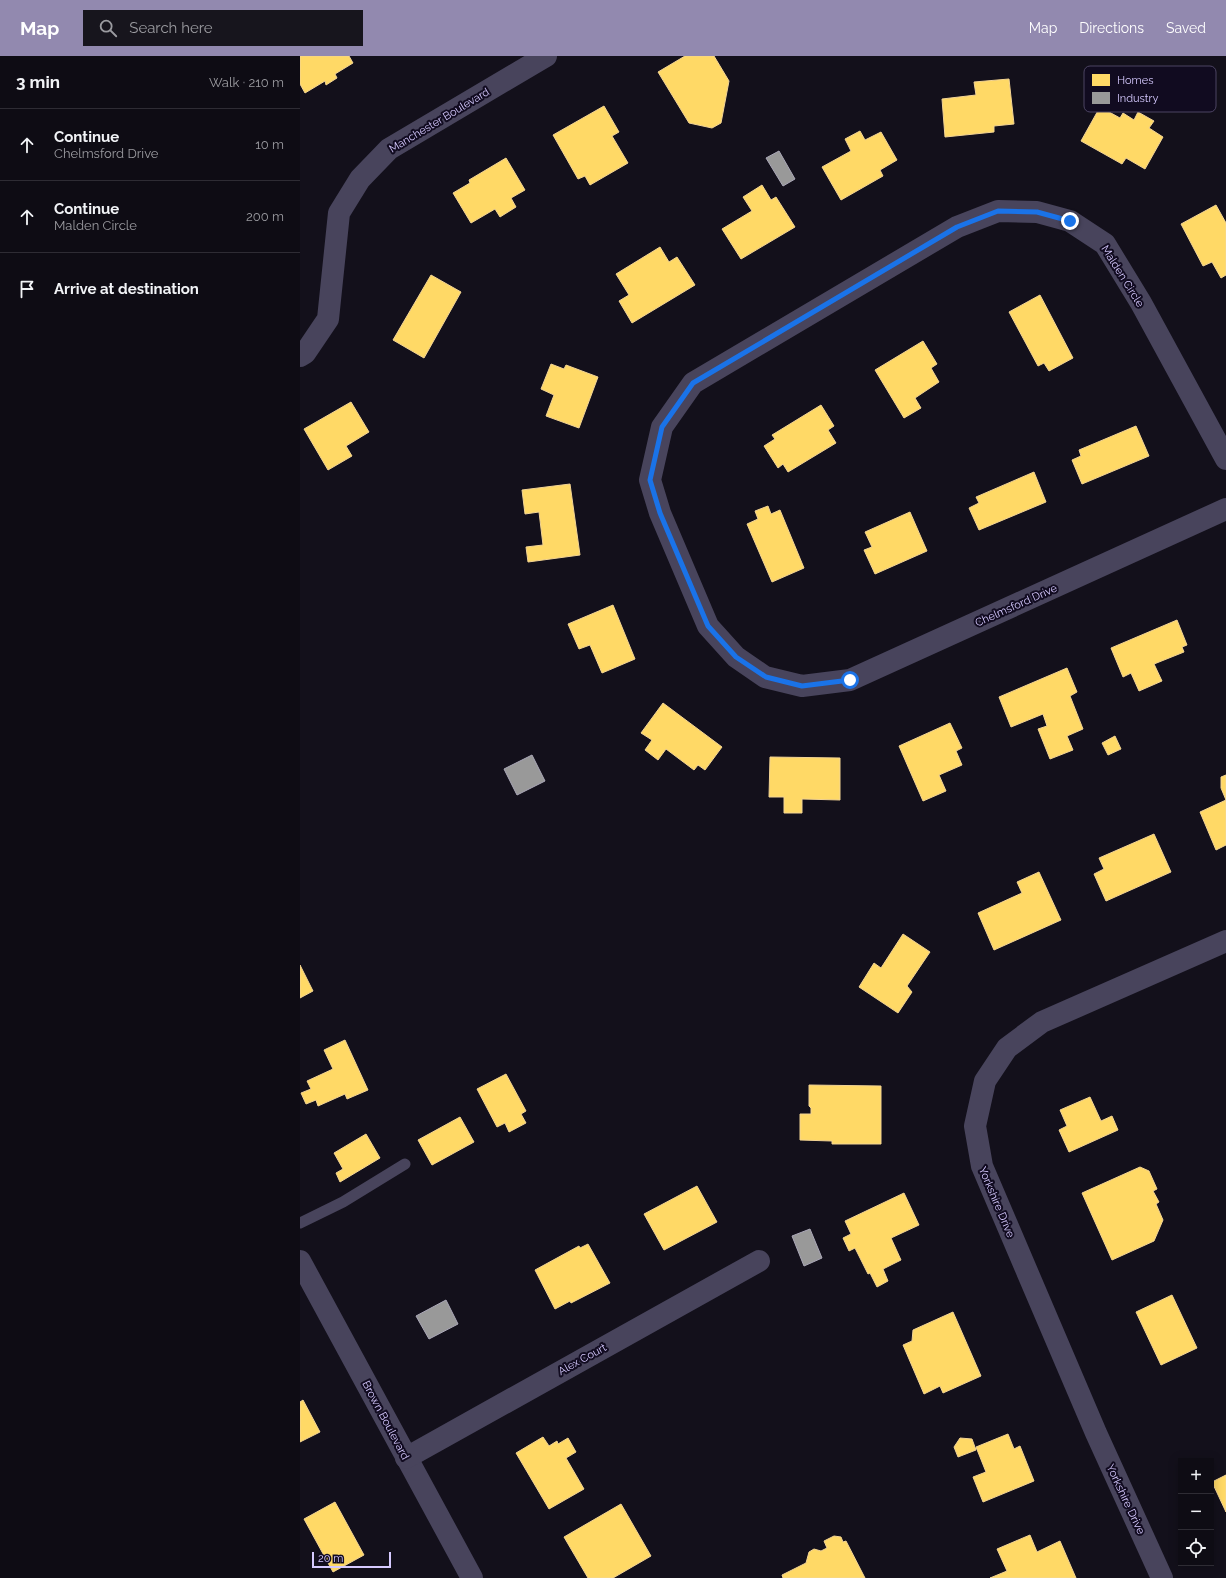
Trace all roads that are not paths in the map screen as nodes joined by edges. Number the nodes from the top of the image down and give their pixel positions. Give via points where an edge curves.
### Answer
1 (546, 56) edge
2 (300, 356) edge
3 (1226, 459) edge
4 (1226, 509) edge
5 (802, 686) joint
6 (1226, 941) edge
7 (405, 1164) dead end
8 (300, 1223) edge
9 (300, 1261) edge
10 (759, 1261) dead end
11 (406, 1458) junction
12 (472, 1578) edge
13 (1162, 1578) edge

1 - 2 street, Manchester Boulevard via 389,149 360,178 339,213 328,319 305,353
3 - 5 street, Malden Circle via 1105,244 1070,221 1037,212 998,211 957,227 693,383 662,427 650,480 660,513 708,626 736,657 766,677
4 - 5 street, Chelmsford Drive via 850,680
6 - 13 street, Yorkshire Drive via 1042,1022 1007,1048 985,1081 975,1126 982,1166 1096,1433
7 - 8 lane via 343,1202
9 - 11 street, Brown Boulevard
10 - 11 street, Alex Court
11 - 12 street, Brown Boulevard

